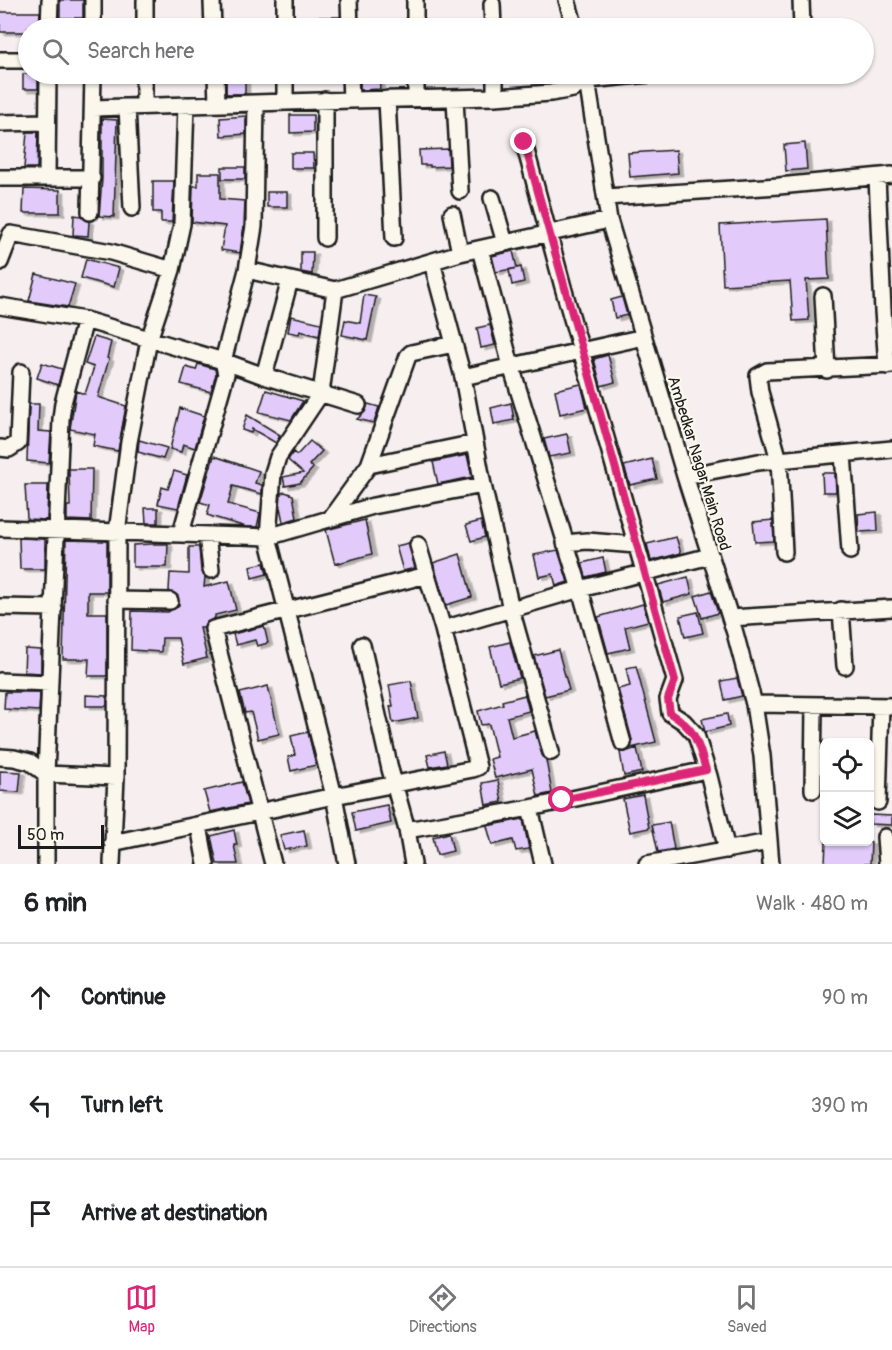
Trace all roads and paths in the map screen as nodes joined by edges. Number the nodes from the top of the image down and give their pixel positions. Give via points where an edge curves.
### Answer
1 (50, 0) edge
2 (93, 0) edge
3 (145, 0) edge
4 (285, 0) edge
5 (349, 0) edge
6 (415, 0) edge
7 (567, 0) edge
8 (801, 0) edge
9 (212, 2) dead end
10 (492, 4) dead end
11 (49, 18) edge
12 (93, 18) edge
13 (145, 18) edge
14 (213, 18) edge
15 (285, 18) edge
16 (350, 18) edge
17 (415, 18) edge
18 (493, 18) edge
19 (572, 18) edge
20 (802, 18) edge
21 (0, 60) edge
22 (18, 60) edge
23 (48, 84) edge
24 (93, 84) edge
25 (144, 84) edge
26 (216, 84) edge
27 (285, 84) edge
28 (350, 84) edge
29 (416, 84) edge
30 (495, 84) edge
31 (578, 84) edge
32 (588, 84) edge
33 (495, 97) junction
34 (351, 99) junction
35 (387, 99) junction
36 (416, 99) junction
37 (455, 99) junction
38 (325, 100) junction
39 (285, 102) junction
40 (256, 103) junction
41 (217, 104) junction
42 (186, 105) junction
43 (144, 106) junction
44 (127, 107) junction
45 (93, 108) junction
46 (47, 122) junction
47 (0, 123) edge
48 (524, 142) dead end
49 (885, 176) edge
50 (0, 178) edge
51 (47, 178) junction
52 (92, 178) junction
53 (460, 191) dead end
54 (606, 197) junction
55 (492, 198) dead end
56 (132, 208) dead end
57 (90, 212) dead end
58 (452, 214) dead end
59 (609, 220) junction
60 (549, 232) junction
61 (325, 238) dead end
62 (394, 238) dead end
63 (505, 243) junction
64 (480, 249) junction
65 (460, 253) junction
66 (0, 262) edge
67 (432, 262) junction
68 (172, 270) junction
69 (247, 270) junction
70 (290, 280) junction
71 (335, 290) junction
72 (824, 296) dead end
73 (0, 306) edge
74 (85, 320) junction
75 (644, 337) junction
76 (149, 340) junction
77 (454, 344) junction
78 (581, 350) junction
79 (223, 361) junction
80 (511, 366) junction
81 (890, 366) edge
82 (826, 370) junction
83 (21, 372) dead end
84 (264, 376) junction
85 (463, 377) junction
86 (321, 393) junction
87 (358, 405) dead end
88 (475, 443) junction
89 (0, 448) edge
90 (892, 449) edge
91 (843, 454) junction
92 (779, 460) junction
93 (369, 465) junction
94 (685, 476) junction
95 (483, 485) junction
96 (330, 519) junction
97 (0, 528) edge
98 (58, 530) junction
99 (117, 532) junction
100 (181, 533) junction
101 (207, 535) junction
102 (268, 537) junction
103 (565, 543) junction
104 (418, 545) dead end
105 (636, 545) junction
106 (850, 551) dead end
107 (784, 552) dead end
108 (710, 556) junction
109 (211, 570) dead end
110 (644, 573) junction
111 (427, 575) junction
112 (580, 589) junction
113 (116, 600) junction
114 (170, 601) dead end
115 (0, 607) edge
116 (54, 608) junction
117 (892, 608) edge
118 (511, 609) junction
119 (841, 610) junction
120 (286, 612) junction
121 (730, 618) junction
122 (443, 629) junction
123 (362, 645) dead end
124 (845, 666) dead end
125 (0, 681) edge
126 (50, 683) junction
127 (754, 704) junction
128 (814, 705) junction
129 (887, 706) edge
130 (623, 743) dead end
131 (551, 752) dead end
132 (0, 757) edge
133 (706, 770) junction
134 (46, 774) junction
135 (116, 777) junction
136 (394, 784) junction
137 (813, 790) dead end
138 (334, 796) junction
139 (878, 802) dead end
140 (530, 808) junction
141 (260, 813) junction
142 (199, 826) junction
143 (407, 830) junction
144 (885, 837) dead end
145 (769, 842) junction
146 (112, 843) junction
147 (727, 850) junction
148 (686, 860) edge
149 (46, 864) edge
150 (112, 864) edge
151 (206, 864) edge
152 (273, 864) edge
153 (347, 864) edge
154 (413, 864) edge
155 (543, 864) edge
156 (647, 864) edge
157 (771, 864) edge
158 (887, 864) edge

1 - 11 street
2 - 12 street
3 - 13 street
4 - 15 street
5 - 16 street
6 - 17 street
7 - 19 street
8 - 20 street
9 - 14 street
10 - 18 street
21 - 22 street
23 - 46 street
24 - 45 street
25 - 43 street
26 - 41 street
27 - 39 street
28 - 34 street
29 - 36 street
30 - 33 street
31 - 33 street via 551,93
32 - 54 street, Ambedkar Nagar Main Road
33 - 37 street
34 - 35 street
34 - 38 street
35 - 36 street
35 - 62 street
36 - 37 street
37 - 53 street
38 - 39 street
38 - 61 street
39 - 40 street
40 - 41 street
40 - 69 street via 254,226
41 - 42 street
42 - 43 street
42 - 68 street via 183,215
43 - 44 street
44 - 45 street
44 - 56 street
45 - 52 street
46 - 47 street
46 - 51 street
48 - 60 street
49 - 54 street
49 - 81 street via 883,311
50 - 51 street
51 - 52 street
52 - 57 street
54 - 59 street, Ambedkar Nagar Main Road
55 - 63 street
58 - 65 street
59 - 60 street
59 - 75 street, Ambedkar Nagar Main Road
60 - 63 street
60 - 78 street
63 - 64 street
64 - 65 street
64 - 80 street
65 - 67 street
66 - 68 street via 11,234 111,252
67 - 71 street
67 - 77 street
68 - 76 street
69 - 70 street
69 - 79 street
70 - 71 street
70 - 84 street
71 - 86 street
72 - 82 street
73 - 74 street
74 - 76 street
74 - 98 street via 63,403
75 - 78 street
75 - 94 street, Ambedkar Nagar Main Road
76 - 79 street
76 - 99 street
77 - 85 street
77 - 93 street via 408,356
78 - 80 street
78 - 105 street
79 - 84 street
79 - 100 street via 226,374
80 - 85 street
80 - 103 street
81 - 82 street
82 - 92 street via 767,371 758,376
83 - 89 street via 18,443 9,449
84 - 86 street
85 - 88 street
86 - 87 street
86 - 102 street via 278,457
88 - 93 street
88 - 95 street
90 - 91 street
91 - 92 street
91 - 106 street
92 - 94 street
92 - 107 street
93 - 96 street
94 - 108 street, Ambedkar Nagar Main Road
95 - 96 street via 373,506
95 - 118 street
96 - 102 street
97 - 98 street
98 - 99 street
98 - 116 street
99 - 100 street
99 - 113 street
100 - 101 street
101 - 102 street
101 - 109 street
102 - 120 street
103 - 105 street
103 - 112 street
104 - 111 street
105 - 110 street
108 - 110 street
108 - 121 street, Ambedkar Nagar Main Road
110 - 112 street
110 - 133 street via 675,680 668,699 670,713 696,735
111 - 120 street
111 - 122 street
112 - 118 street
112 - 130 street
113 - 114 street
113 - 135 street
115 - 116 street
116 - 126 street
117 - 119 street
118 - 122 street
118 - 131 street
119 - 121 street
119 - 124 street
120 - 138 street
120 - 141 street via 213,629
121 - 127 street, Ambedkar Nagar Main Road
122 - 136 street via 478,767
123 - 136 street
125 - 126 street
126 - 134 street
127 - 128 street
127 - 145 street, Ambedkar Nagar Main Road
128 - 129 street
128 - 137 street
129 - 139 street
132 - 134 street via 30,762
133 - 140 street
133 - 147 street
134 - 135 street
134 - 149 street
135 - 146 street
136 - 138 street
136 - 143 street
138 - 141 street
138 - 153 street
140 - 143 street
140 - 155 street
141 - 142 street
141 - 152 street
142 - 146 street
142 - 151 street
143 - 154 street
144 - 158 street
145 - 147 street
145 - 157 street, Ambedkar Nagar Main Road
146 - 150 street
147 - 148 street
148 - 156 street

